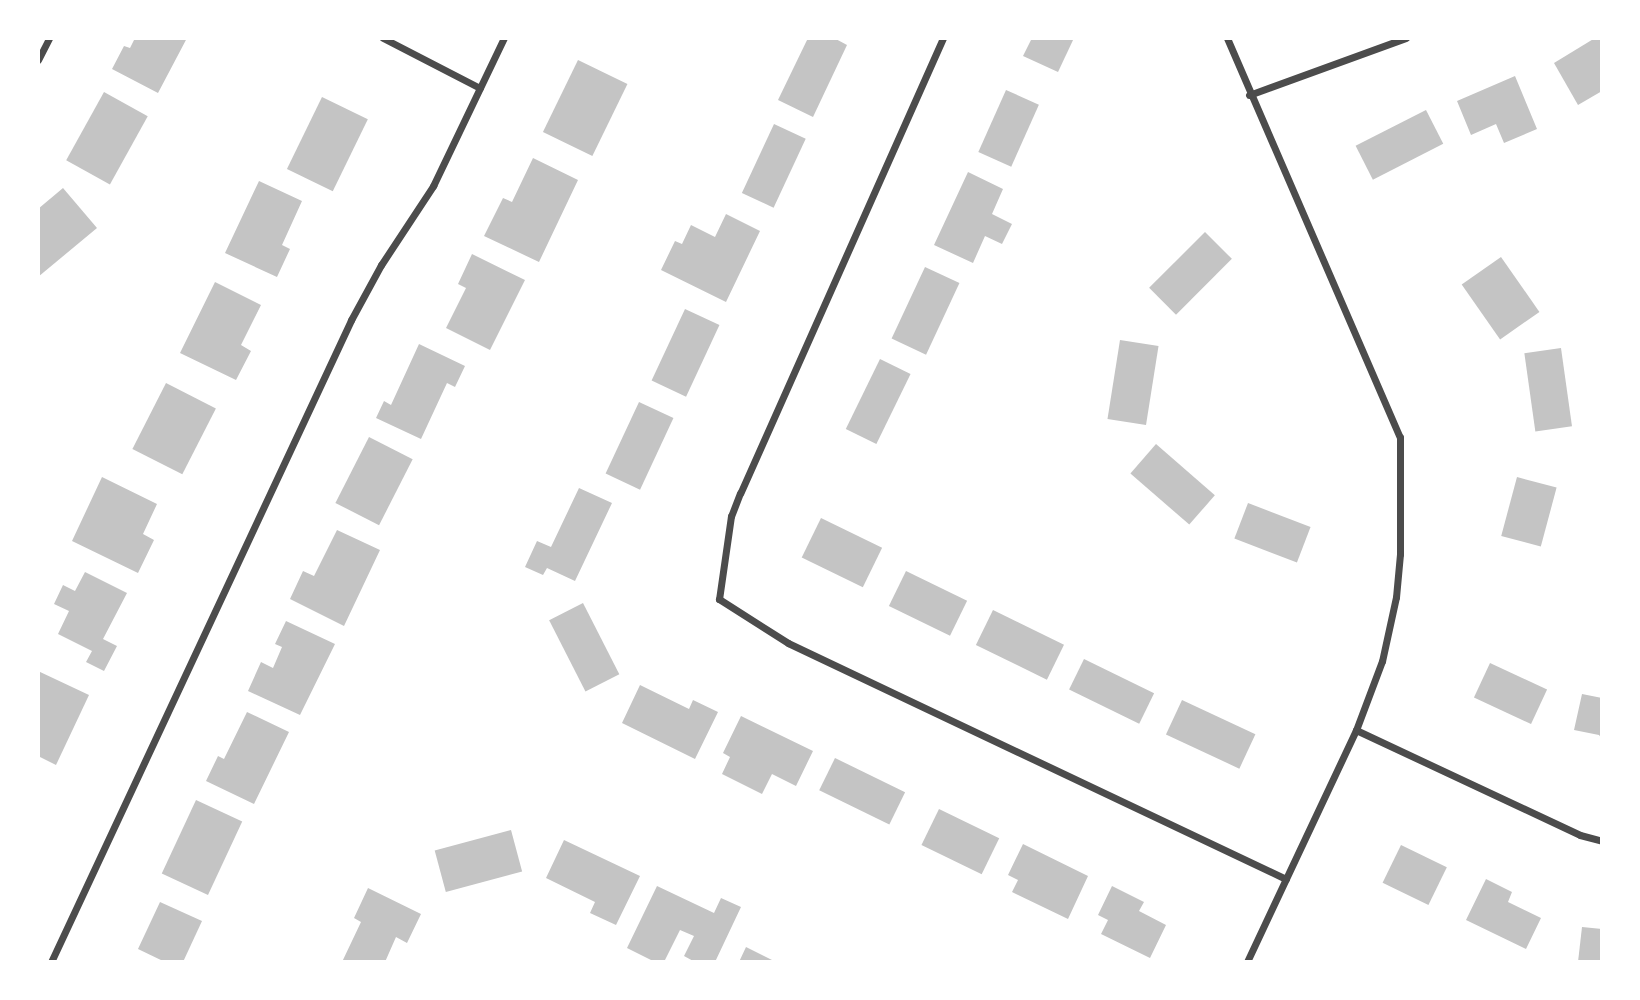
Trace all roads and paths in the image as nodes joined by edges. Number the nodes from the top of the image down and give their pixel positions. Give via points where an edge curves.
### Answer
1 (48, 38) edge
2 (383, 38) edge
3 (504, 38) edge
4 (943, 38) edge
5 (1227, 38) edge
6 (1406, 38) edge
7 (38, 60) edge
8 (480, 88) junction
9 (1249, 95) junction
10 (1356, 730) junction
11 (1601, 841) edge
12 (1286, 879) junction
13 (51, 961) edge
14 (1247, 961) edge

1 - 7 street
2 - 8 street
3 - 8 street
4 - 12 street via 740,493 731,516 719,598 788,643
5 - 9 street
6 - 9 street
8 - 13 street via 433,186 351,320
9 - 10 street via 1400,437 1396,597 1382,661
10 - 11 street
10 - 12 street
12 - 14 street

